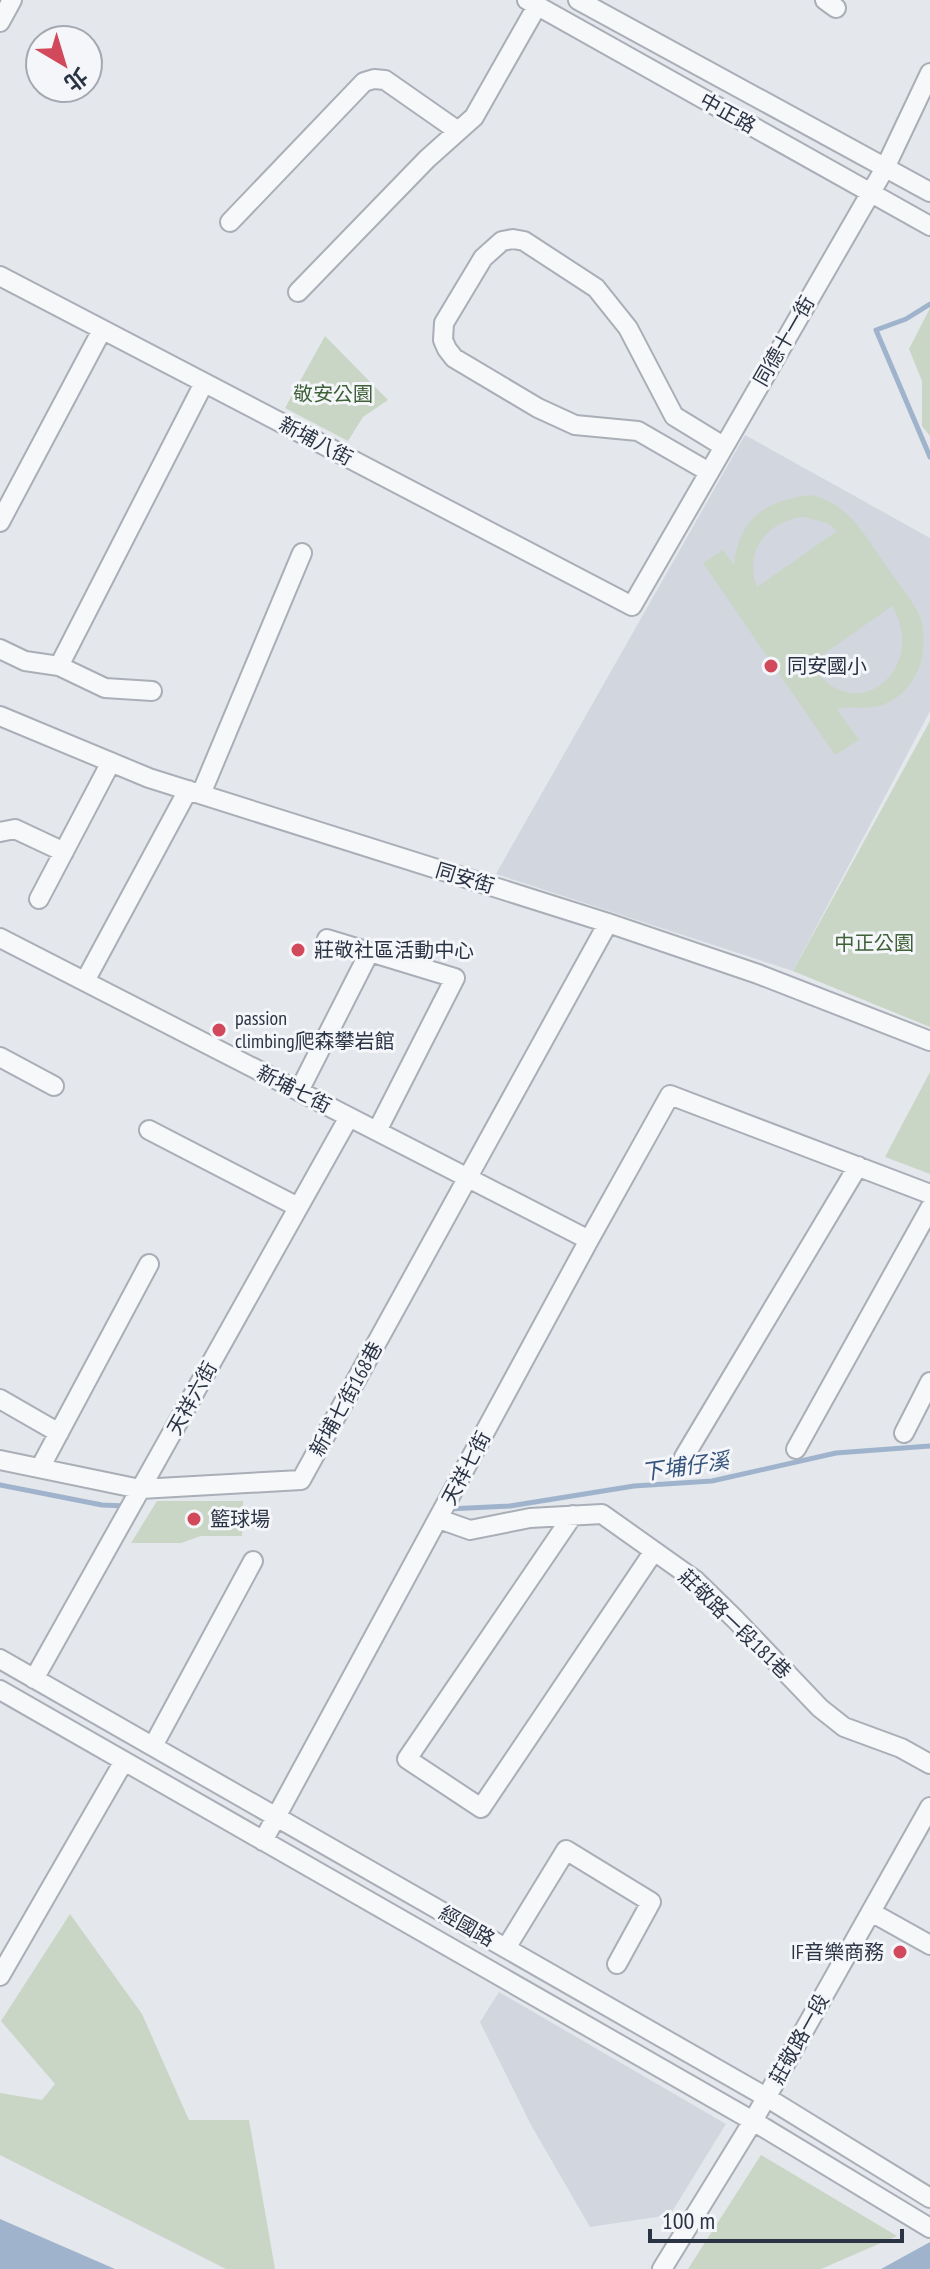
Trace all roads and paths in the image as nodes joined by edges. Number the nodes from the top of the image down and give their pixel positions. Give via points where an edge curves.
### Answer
1 (12, 0) edge
2 (578, 0) edge
3 (532, 3) edge
4 (597, 5) edge
5 (0, 22) edge
6 (930, 73) edge
7 (458, 131) junction
8 (885, 168) junction
9 (869, 192) junction
10 (930, 192) edge
11 (230, 222) dead end
12 (930, 226) edge
13 (1, 280) edge
14 (298, 292) dead end
15 (102, 330) junction
16 (204, 383) junction
17 (723, 446) junction
18 (709, 472) junction
19 (0, 522) edge
20 (302, 553) dead end
21 (632, 606) joint
22 (0, 649) edge
23 (59, 666) junction
24 (152, 691) dead end
25 (0, 716) edge
26 (111, 762) junction
27 (194, 792) junction
28 (0, 832) edge
29 (64, 852) junction
30 (39, 899) dead end
31 (608, 923) junction
32 (0, 938) edge
33 (327, 939) dead end
34 (369, 953) junction
35 (85, 981) junction
36 (930, 1041) edge
37 (0, 1057) edge
38 (54, 1086) dead end
39 (299, 1091) junction
40 (349, 1117) junction
41 (149, 1130) dead end
42 (377, 1131) junction
43 (858, 1166) junction
44 (468, 1178) junction
45 (930, 1194) edge
46 (298, 1207) junction
47 (930, 1208) edge
48 (589, 1240) junction
49 (149, 1264) dead end
50 (930, 1382) edge
51 (0, 1399) edge
52 (59, 1433) junction
53 (904, 1433) dead end
54 (796, 1449) dead end
55 (684, 1457) dead end
56 (0, 1460) edge
57 (40, 1468) junction
58 (138, 1493) junction
59 (444, 1511) junction
60 (573, 1515) junction
61 (654, 1551) junction
62 (253, 1561) dead end
63 (0, 1659) edge
64 (34, 1679) junction
65 (0, 1690) edge
66 (153, 1746) junction
67 (124, 1761) junction
68 (930, 1764) edge
69 (930, 1807) edge
70 (277, 1817) junction
71 (263, 1841) junction
72 (871, 1912) junction
73 (930, 1945) edge
74 (506, 1948) junction
75 (617, 1964) dead end
76 (0, 1976) edge
77 (766, 2097) junction
78 (753, 2121) junction
79 (930, 2198) edge
80 (928, 2226) edge
81 (662, 2269) edge

1 - 5 street
2 - 4 street, 中正路
3 - 7 street via 474,117
3 - 9 street, 中正路
4 - 8 street, 中正路
6 - 8 street, 同德十一街
7 - 11 street via 385,80 364,82
7 - 14 street
8 - 9 street, 同德十一街
8 - 10 street, 中正路
9 - 12 street, 中正路
9 - 17 street, 同德十一街
13 - 15 street, 新埔八街
15 - 16 street, 新埔八街
15 - 19 street
16 - 21 street, 新埔八街
16 - 23 street
17 - 18 street, 同德十一街
17 - 18 street via 674,416 628,328 583,277 524,241 502,241 483,258 444,323 443,340 454,358 575,425 638,431
18 - 21 street, 同德十一街
20 - 27 street
22 - 23 street via 25,661
23 - 24 street via 105,688
25 - 26 street, 同安街
26 - 27 street, 同安街
26 - 29 street
27 - 31 street, 同安街
27 - 35 street
28 - 29 street via 15,829
29 - 30 street
31 - 36 street, 同安街
31 - 44 street
32 - 35 street, 新埔七街
33 - 34 street
34 - 39 street
34 - 42 street via 455,978
35 - 39 street, 新埔七街
37 - 38 street
39 - 40 street, 新埔七街
40 - 42 street, 新埔七街
40 - 46 street, 天祥六街
41 - 46 street
42 - 44 street, 新埔七街
43 - 45 street
43 - 48 street, 天祥七街 via 670,1095
43 - 55 street
44 - 48 street, 新埔七街
44 - 58 street, 新埔七街168巷 via 301,1480
46 - 58 street, 天祥六街
47 - 54 street
48 - 59 street, 天祥七街
49 - 52 street
50 - 53 street
51 - 52 street
52 - 57 street
56 - 57 street
57 - 58 street
58 - 64 street, 天祥六街
59 - 60 street, 莊敬路一段181巷 via 470,1530
59 - 70 street, 天祥七街
60 - 61 street, 莊敬路一段181巷 via 602,1514
60 - 61 street via 407,1759 481,1808
61 - 68 street, 莊敬路一段181巷 via 695,1580 844,1727
62 - 66 street
63 - 64 street, 經國路
64 - 66 street, 經國路
65 - 67 street, 經國路
66 - 70 street, 經國路
67 - 71 street, 經國路
67 - 76 street
69 - 72 street, 莊敬路一段
70 - 71 street, 天祥七街
70 - 74 street, 經國路
71 - 78 street, 經國路
72 - 73 street
72 - 77 street, 莊敬路一段
74 - 75 street via 566,1850 651,1902
74 - 77 street, 經國路
77 - 78 street, 莊敬路一段
77 - 79 street, 經國路
78 - 80 street, 經國路
78 - 81 street, 莊敬路一段

